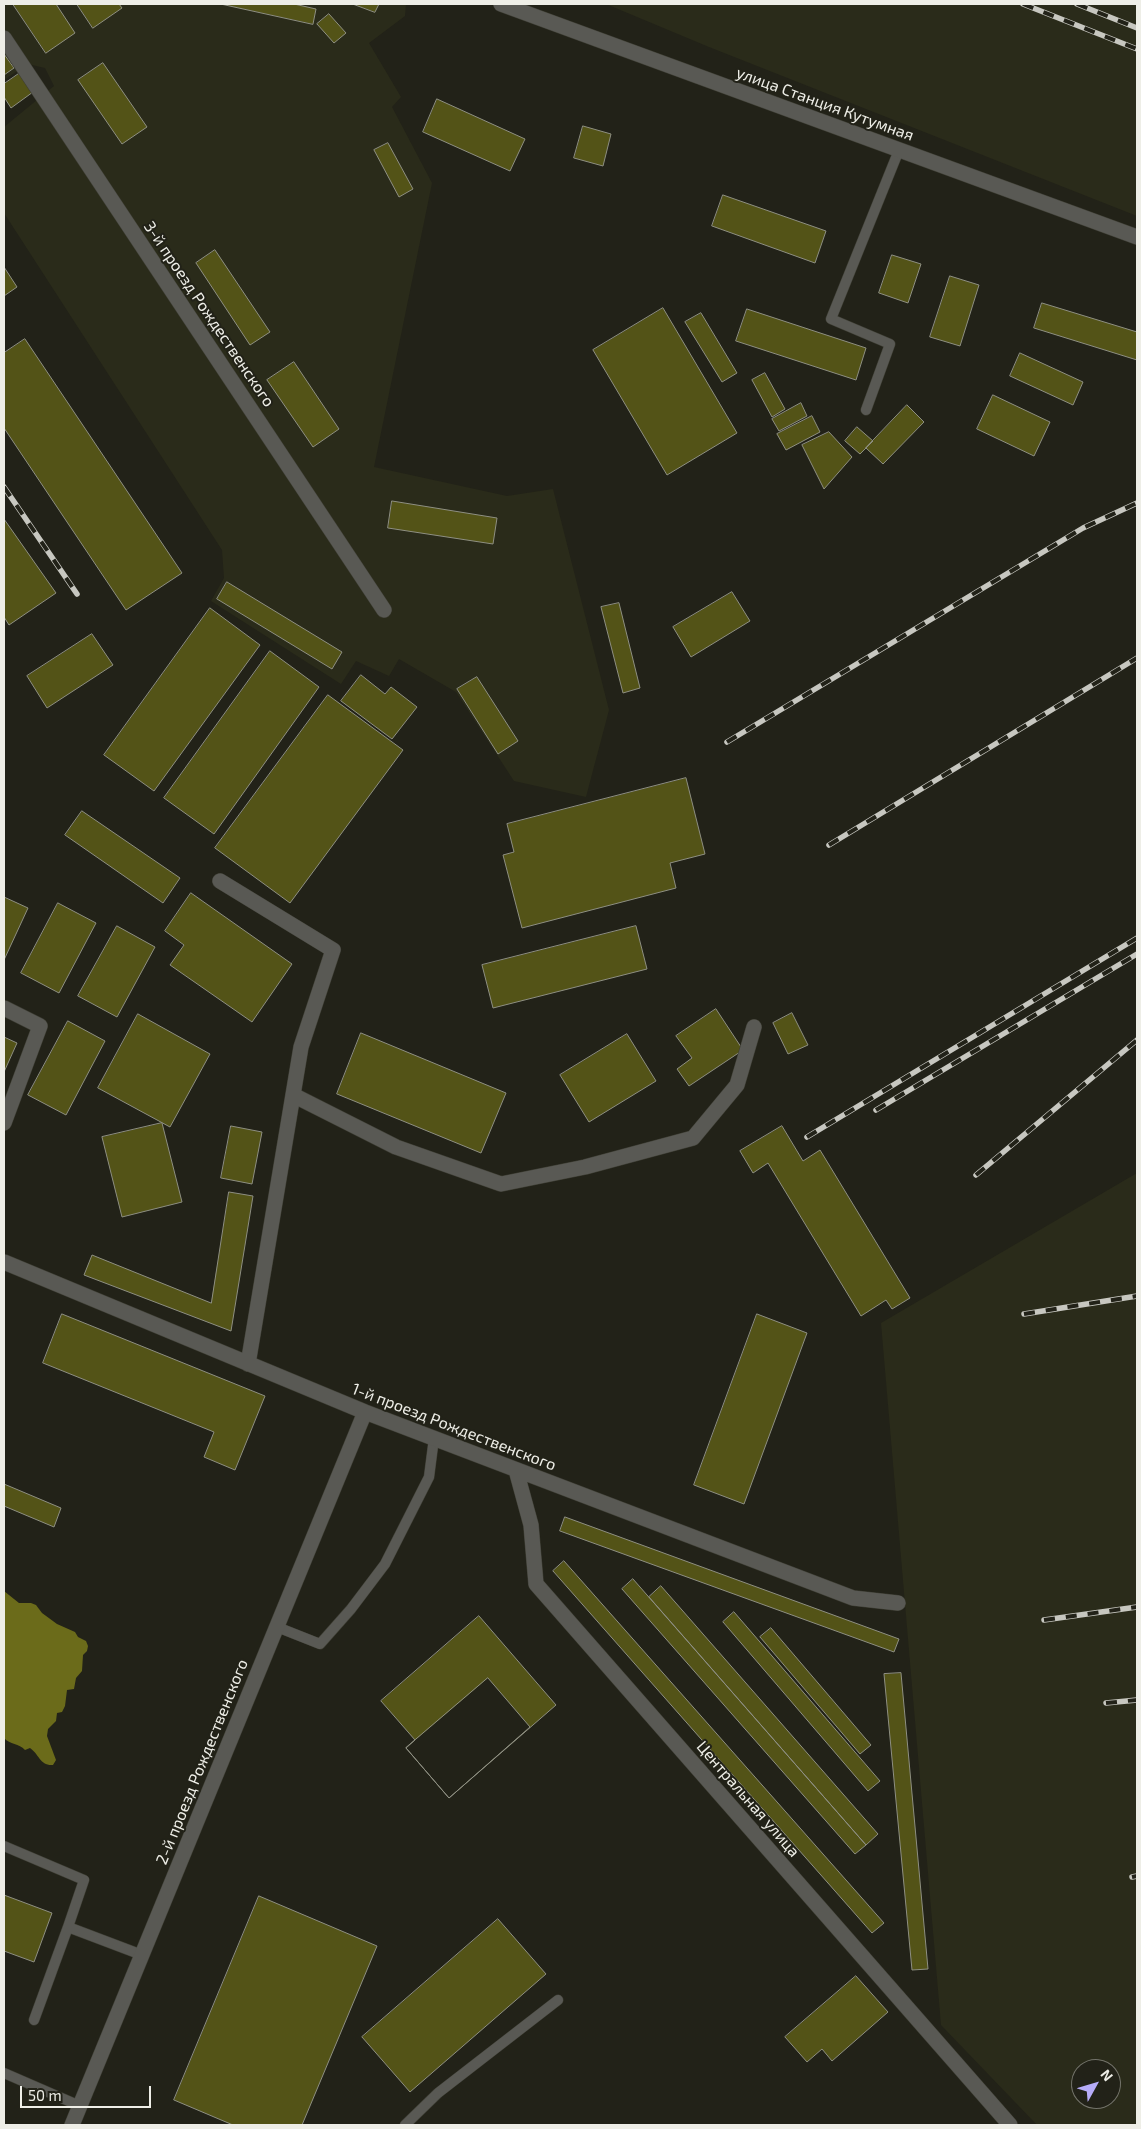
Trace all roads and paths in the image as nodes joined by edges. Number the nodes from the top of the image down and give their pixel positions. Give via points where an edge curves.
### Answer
1 (502, 4) edge
2 (4, 38) edge
3 (899, 150) junction
4 (1137, 237) edge
5 (866, 410) dead end
6 (384, 610) dead end
7 (220, 881) dead end
8 (4, 1008) edge
9 (754, 1027) dead end
10 (293, 1095) junction
11 (4, 1123) edge
12 (4, 1262) edge
13 (248, 1364) junction
14 (365, 1412) junction
15 (434, 1438) junction
16 (516, 1470) junction
17 (898, 1603) dead end
18 (277, 1627) junction
19 (4, 1846) edge
20 (68, 1927) junction
21 (142, 1955) junction
22 (558, 2000) dead end
23 (34, 2020) dead end
24 (4, 2073) edge
25 (80, 2106) junction
26 (72, 2125) edge
27 (405, 2125) edge
28 (1010, 2125) edge

1 - 3 street, улица Станция Кутумная
2 - 6 street, 3-й проезд Рождественского
3 - 4 street, улица Станция Кутумная
3 - 5 lane via 831,318 890,344
7 - 10 street via 333,950 301,1048
8 - 11 street via 40,1026
9 - 10 street via 737,1085 693,1138 585,1167 502,1184 396,1147
10 - 13 street
12 - 13 street, 1-й проезд Рождественского
13 - 14 street, 1-й проезд Рождественского
14 - 15 street, 1-й проезд Рождественского
14 - 18 street, 2-й проезд Рождественского
15 - 16 street, 1-й проезд Рождественского
15 - 18 lane via 429,1477 414,1509 385,1564 351,1608 320,1644
16 - 17 street, 1-й проезд Рождественского via 853,1598
16 - 28 street, Центральная улица via 531,1525 536,1584
18 - 21 street, 2-й проезд Рождественского
19 - 20 lane via 84,1880
20 - 21 lane
20 - 23 lane
21 - 25 street, 2-й проезд Рождественского
22 - 27 lane via 438,2093
24 - 25 lane
25 - 26 street, 2-й проезд Рождественского

